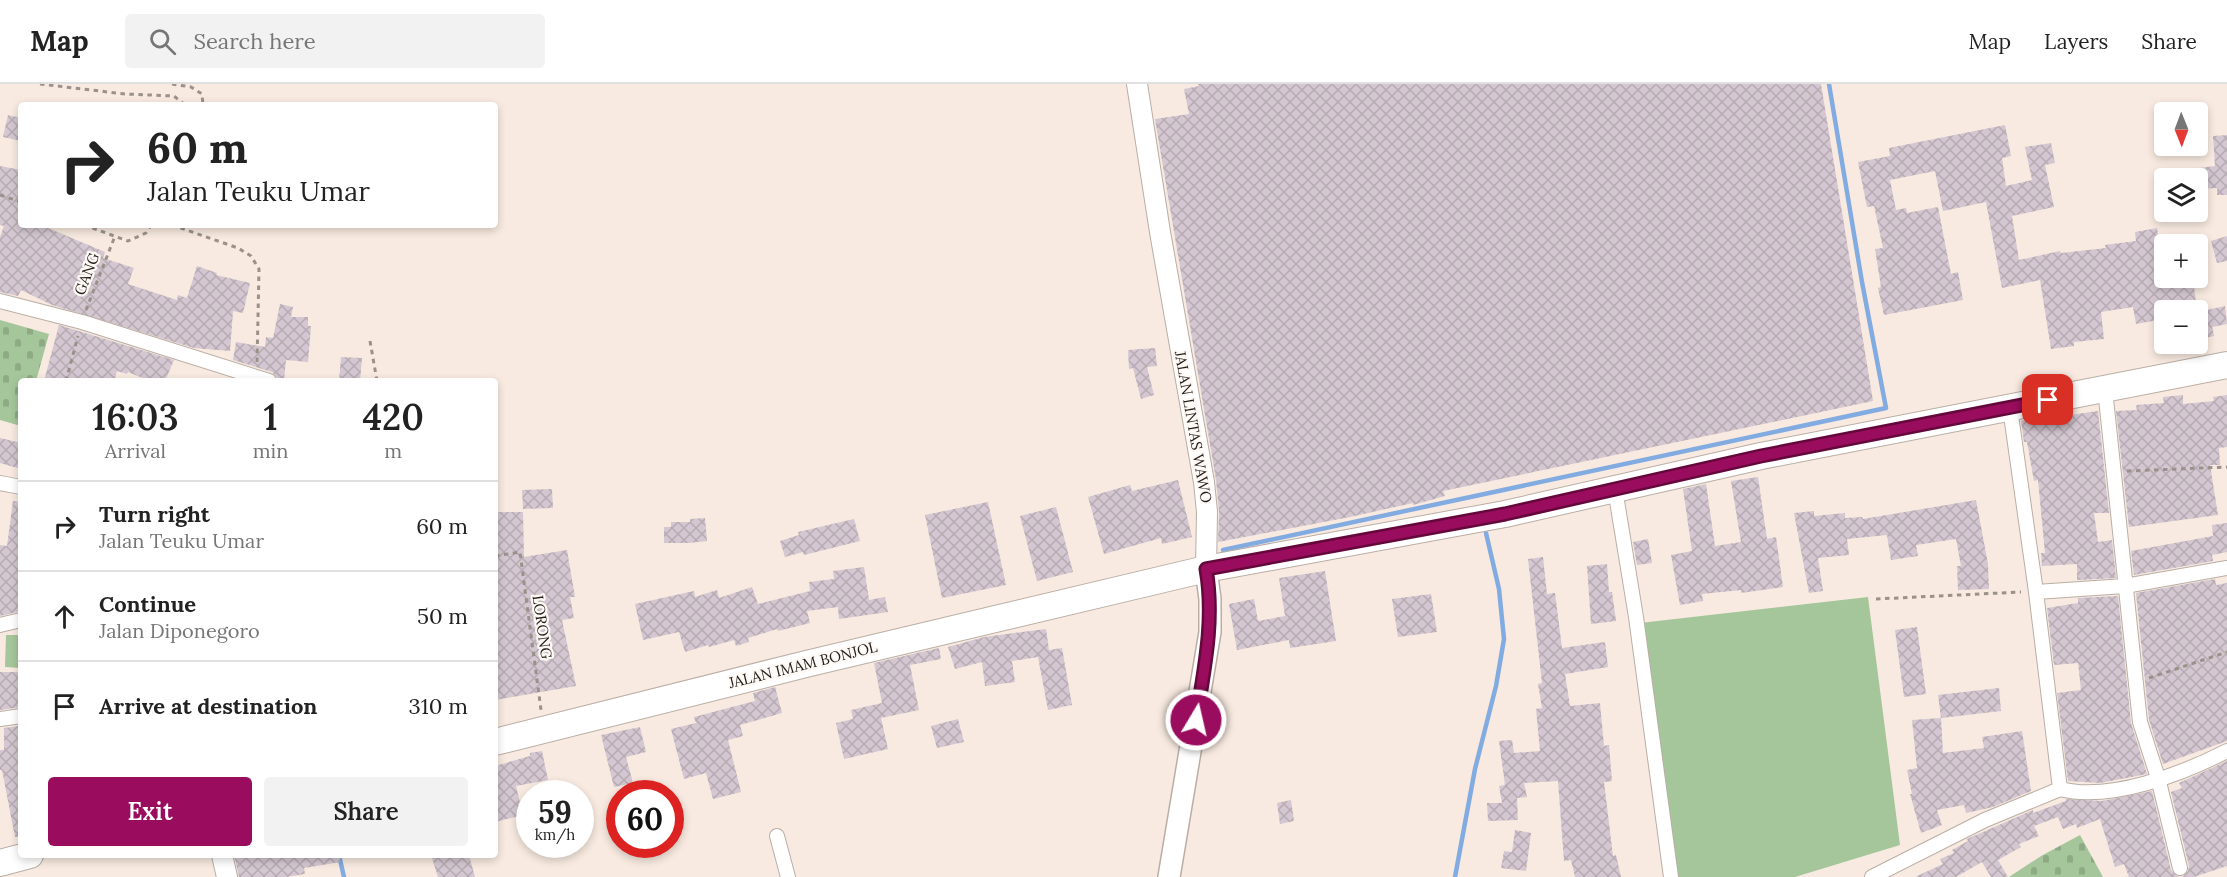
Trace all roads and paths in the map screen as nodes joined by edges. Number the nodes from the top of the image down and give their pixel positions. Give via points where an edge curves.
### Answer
1 (40, 84) edge
2 (172, 84) edge
3 (1137, 84) edge
4 (181, 102) edge
5 (203, 102) edge
6 (0, 195) edge
7 (18, 201) edge
8 (92, 228) edge
9 (149, 228) edge
10 (181, 228) edge
11 (115, 236) junction
12 (0, 301) edge
13 (82, 322) junction
14 (370, 341) dead end
15 (2227, 365) edge
16 (67, 378) edge
17 (260, 378) edge
18 (263, 378) edge
19 (376, 378) edge
20 (2105, 389) junction
21 (2010, 408) junction
22 (2227, 466) edge
23 (2114, 472) junction
24 (0, 483) edge
25 (18, 486) edge
26 (1615, 489) junction
27 (498, 556) edge
28 (2227, 568) edge
29 (1206, 569) junction
30 (2125, 586) junction
31 (2036, 592) junction
32 (1876, 599) dead end
33 (18, 621) edge
34 (0, 625) edge
35 (2227, 652) edge
36 (2136, 683) junction
37 (18, 716) edge
38 (0, 719) edge
39 (544, 729) junction
40 (498, 741) edge
41 (2227, 752) edge
42 (2158, 778) junction
43 (2060, 789) junction
44 (777, 836) dead end
45 (19, 858) edge
46 (223, 858) edge
47 (0, 863) edge
48 (2180, 868) dead end
49 (227, 877) edge
50 (788, 877) edge
51 (1168, 877) edge
52 (1671, 877) edge
53 (1872, 877) edge

1 - 4 path via 174,96
2 - 5 path via 191,87 202,94
3 - 29 street, JALAN LINTAS WAWO via 1204,482
6 - 7 path
8 - 11 path
9 - 11 path via 128,241
10 - 18 path via 238,248 260,268
11 - 13 path, GANG
12 - 13 street
13 - 16 path, GANG
13 - 17 street
14 - 19 path
15 - 20 highway, JALAN IMAM BONJOL
20 - 21 highway, JALAN IMAM BONJOL
20 - 23 street
21 - 26 highway, JALAN IMAM BONJOL
21 - 31 street
22 - 23 path
23 - 30 street
24 - 25 street
26 - 29 highway, JALAN IMAM BONJOL via 1505,514
26 - 52 street
27 - 39 path, LORONG via 520,552
28 - 30 street
29 - 39 highway, JALAN IMAM BONJOL
29 - 51 main road, JALAN LINTAS WAWO via 1209,632
30 - 31 street
30 - 36 street
31 - 32 path
31 - 43 street
33 - 34 street
35 - 36 path
36 - 42 street via 2140,722
37 - 38 street
39 - 40 highway, JALAN IMAM BONJOL
41 - 42 street
42 - 43 street via 2096,793
42 - 48 street
43 - 53 street via 1985,820
44 - 50 street
45 - 47 highway
46 - 49 street

